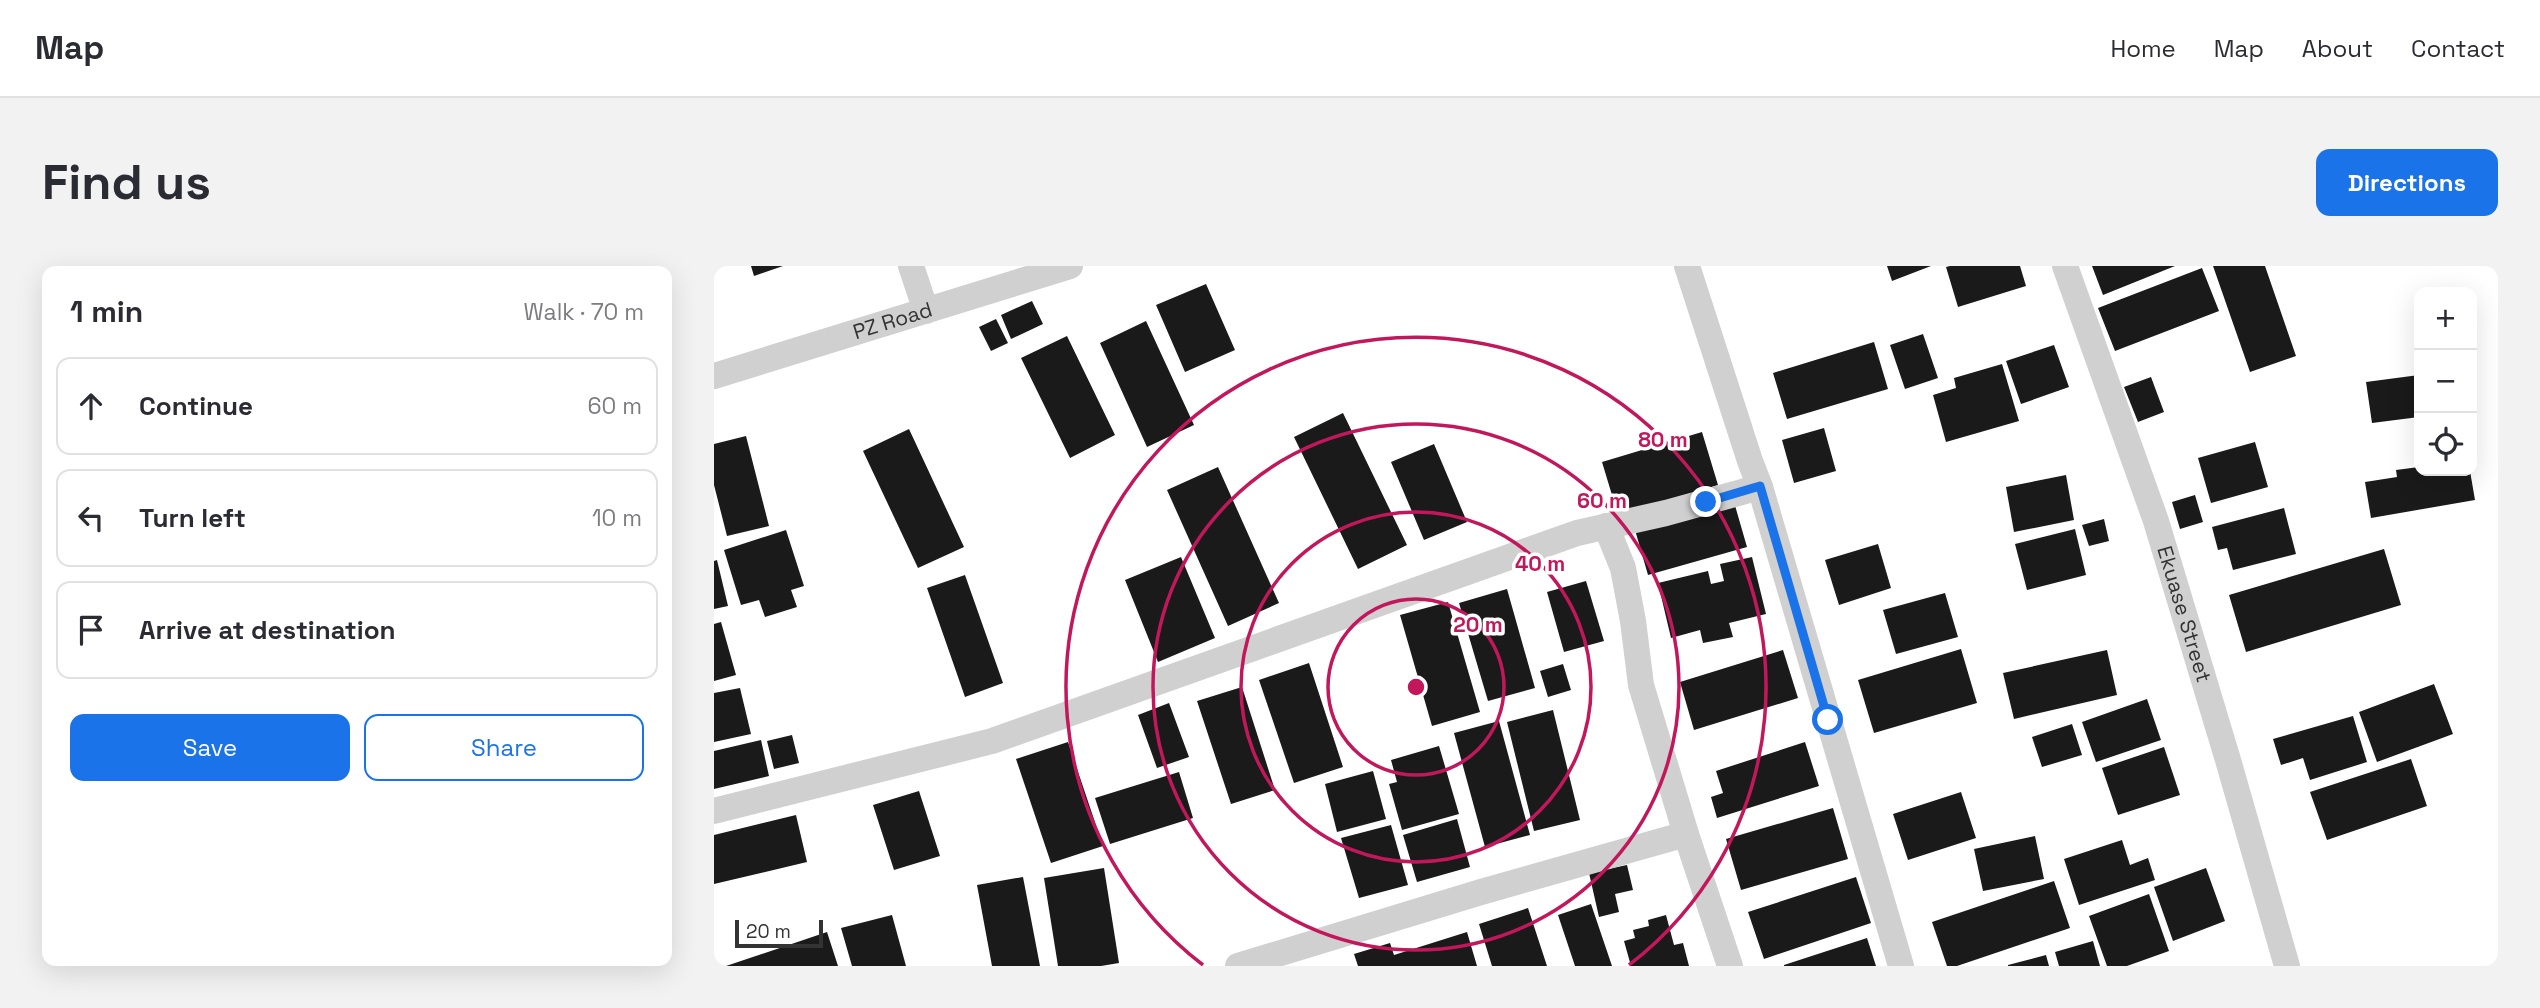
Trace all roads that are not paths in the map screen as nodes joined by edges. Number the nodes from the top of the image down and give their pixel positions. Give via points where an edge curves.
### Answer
1 (911, 266) edge
2 (1070, 266) edge
3 (1687, 266) edge
4 (2065, 266) edge
5 (926, 311) junction
6 (714, 376) edge
7 (1760, 486) junction
8 (1606, 526) junction
9 (714, 811) edge
10 (1686, 834) junction
11 (1238, 966) edge
12 (1730, 966) edge
13 (1901, 966) edge
14 (2287, 966) edge

1 - 5 street
2 - 5 street, PZ Road
3 - 7 street
4 - 14 street, Ekuase Street via 2156,521
5 - 6 street, PZ Road
7 - 8 street
7 - 13 street
8 - 9 street via 992,741
8 - 10 street via 1623,568 1641,685
10 - 11 street
10 - 12 street

